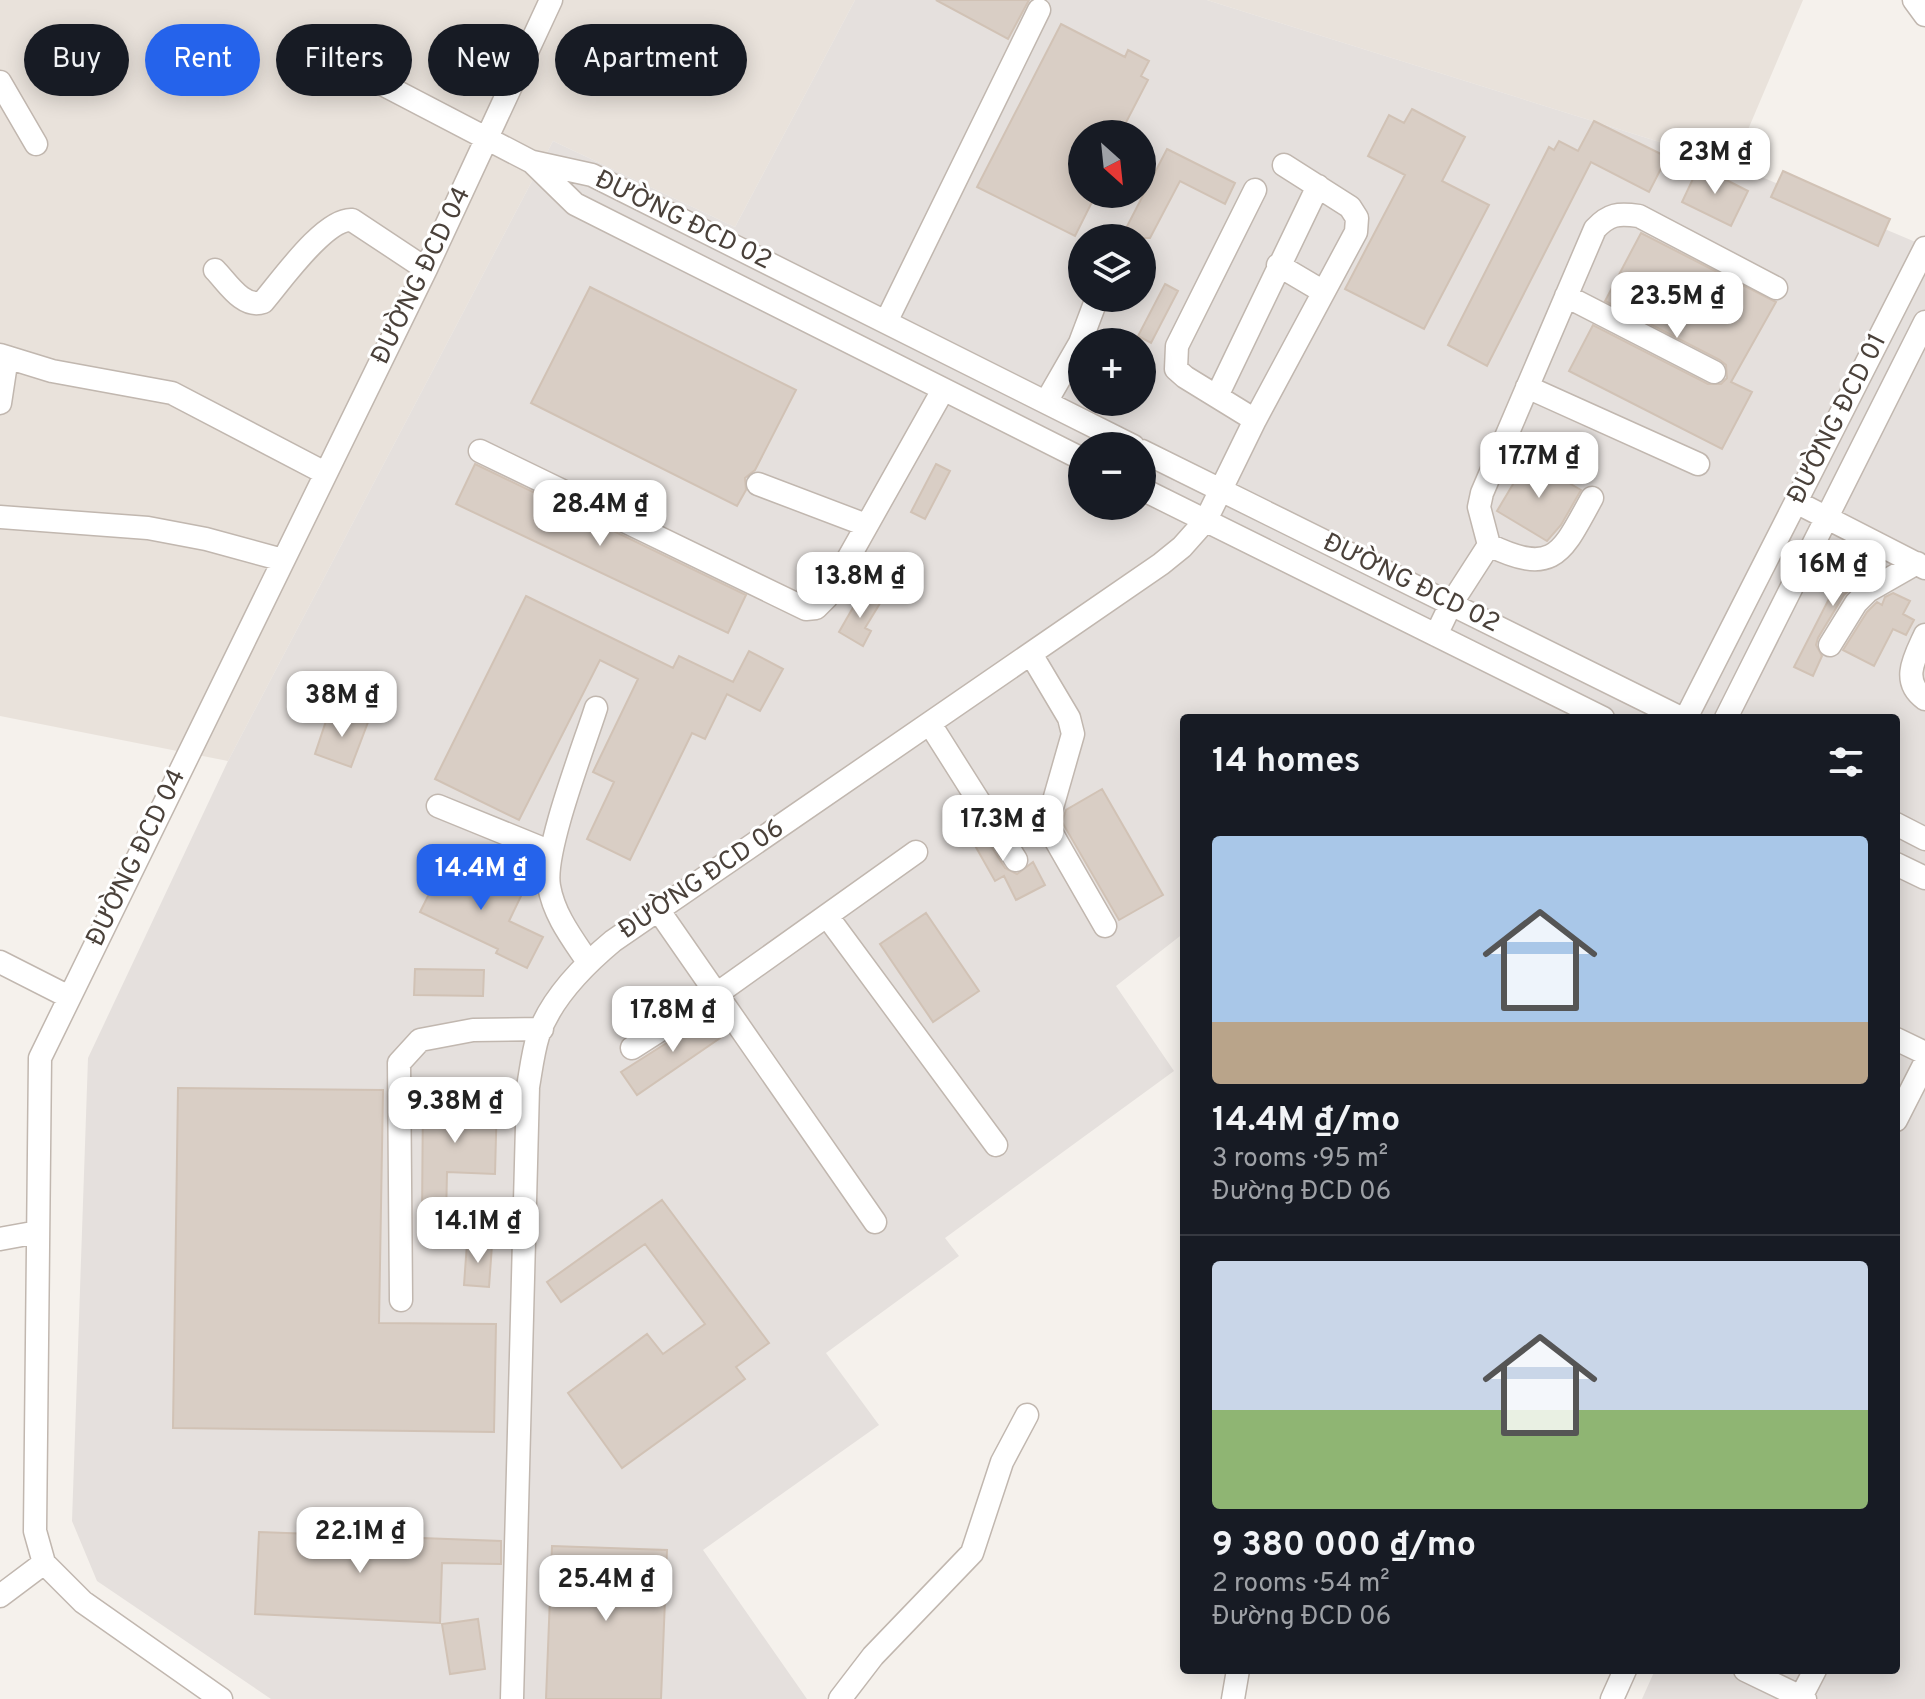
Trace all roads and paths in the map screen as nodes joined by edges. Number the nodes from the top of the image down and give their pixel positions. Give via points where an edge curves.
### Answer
1 (551, 0) edge
2 (1914, 0) edge
3 (1039, 10) dead end
4 (1925, 15) edge
5 (0, 82) edge
6 (405, 96) edge
7 (488, 139) junction
8 (36, 144) dead end
9 (532, 162) junction
10 (1284, 165) dead end
11 (1318, 186) junction
12 (1255, 190) dead end
13 (1925, 248) edge
14 (1278, 265) junction
15 (426, 269) junction
16 (215, 270) dead end
17 (1776, 288) dead end
18 (1322, 291) junction
19 (1566, 296) junction
20 (1092, 312) edge
21 (886, 322) junction
22 (1925, 322) edge
23 (4, 356) edge
24 (1714, 372) dead end
25 (1527, 387) junction
26 (943, 390) junction
27 (1217, 396) junction
28 (1046, 402) junction
29 (0, 403) edge
30 (1255, 420) junction
31 (1105, 432) edge
32 (480, 451) dead end
33 (1068, 452) edge
34 (1156, 458) edge
35 (1698, 464) dead end
36 (325, 473) junction
37 (758, 484) dead end
38 (1220, 489) junction
39 (1156, 496) edge
40 (1592, 498) dead end
41 (1796, 502) junction
42 (0, 517) edge
43 (1827, 518) junction
44 (1206, 520) junction
45 (866, 525) junction
46 (1489, 545) junction
47 (283, 560) junction
48 (1921, 566) edge
49 (1451, 604) junction
50 (1436, 635) junction
51 (1925, 635) edge
52 (1830, 645) dead end
53 (1031, 654) junction
54 (1925, 699) edge
55 (596, 708) dead end
56 (1595, 714) edge
57 (1676, 714) edge
58 (1686, 714) edge
59 (1728, 714) edge
60 (930, 724) junction
61 (438, 806) dead end
62 (1900, 826) edge
63 (1925, 839) edge
64 (551, 852) junction
65 (916, 852) dead end
66 (1016, 860) dead end
67 (1900, 866) edge
68 (1925, 878) edge
69 (659, 911) junction
70 (827, 916) junction
71 (1105, 926) dead end
72 (0, 962) edge
73 (588, 962) junction
74 (718, 993) junction
75 (69, 997) junction
76 (542, 1029) junction
77 (1900, 1041) edge
78 (632, 1048) dead end
79 (1925, 1053) edge
80 (1925, 1063) edge
81 (1900, 1112) edge
82 (996, 1145) dead end
83 (875, 1222) dead end
84 (38, 1232) junction
85 (0, 1239) edge
86 (401, 1300) dead end
87 (1027, 1415) dead end
88 (44, 1563) junction
89 (0, 1596) edge
90 (1237, 1674) edge
91 (1623, 1674) edge
92 (1753, 1674) edge
93 (1813, 1674) edge
94 (1803, 1698) edge
95 (221, 1699) edge
96 (512, 1699) edge
97 (840, 1699) edge
98 (1233, 1699) edge
99 (1612, 1699) edge

1 - 7 street, ĐƯỜNG ĐCD 04
2 - 4 street
3 - 21 street
5 - 8 street
6 - 7 street
7 - 9 street
7 - 15 street, ĐƯỜNG ĐCD 04
9 - 21 street, ĐƯỜNG ĐCD 02 via 592,175
9 - 26 street, ĐƯỜNG ĐCD 02 via 575,204
10 - 11 street
11 - 14 street
11 - 18 street, ĐƯỜNG ĐCD 06 via 1350,207 1357,218 1356,232
12 - 27 street via 1174,358 1176,369
13 - 41 street, ĐƯỜNG ĐCD 01
14 - 18 street
14 - 27 street
15 - 16 street via 343,219 263,302 246,302
15 - 36 street, ĐƯỜNG ĐCD 04
17 - 19 street via 1639,216 1620,213 1606,216 1595,229
18 - 30 street, ĐƯỜNG ĐCD 06
19 - 24 street
19 - 25 street
20 - 28 street
21 - 28 street, ĐƯỜNG ĐCD 02
22 - 43 street, ĐƯỜNG ĐCD 01
23 - 29 street
23 - 36 street via 52,371 172,393
25 - 35 street
25 - 46 street via 1482,493 1479,507
26 - 33 street, ĐƯỜNG ĐCD 02
26 - 45 street
27 - 30 street
28 - 31 street, ĐƯỜNG ĐCD 02
30 - 38 street, ĐƯỜNG ĐCD 06
32 - 45 street via 806,609 826,598
34 - 38 street, ĐƯỜNG ĐCD 02
36 - 47 street, ĐƯỜNG ĐCD 04
37 - 45 street
38 - 44 street, ĐƯỜNG ĐCD 06
38 - 49 street, ĐƯỜNG ĐCD 02
39 - 44 street, ĐƯỜNG ĐCD 02
40 - 46 street via 1556,555 1532,559
41 - 43 street
41 - 58 street, ĐƯỜNG ĐCD 01
42 - 47 street via 148,528
43 - 48 street
43 - 59 street, ĐƯỜNG ĐCD 01
44 - 50 street, ĐƯỜNG ĐCD 02
44 - 53 street, ĐƯỜNG ĐCD 06 via 1172,555
46 - 49 street
47 - 75 street, ĐƯỜNG ĐCD 04
48 - 52 street via 1868,591
49 - 50 street
49 - 57 street, ĐƯỜNG ĐCD 02
50 - 56 street, ĐƯỜNG ĐCD 02
51 - 54 street via 1910,679
53 - 60 street, ĐƯỜNG ĐCD 06
53 - 71 street via 1073,734 1047,825
55 - 64 street
60 - 66 street
60 - 69 street, ĐƯỜNG ĐCD 06
61 - 64 street
62 - 63 street
64 - 73 street via 548,883 556,909
65 - 70 street
67 - 68 street
69 - 73 street, ĐƯỜNG ĐCD 06
69 - 74 street
70 - 74 street
70 - 82 street
72 - 75 street
73 - 76 street, ĐƯỜNG ĐCD 06
74 - 78 street
74 - 83 street
75 - 84 street, ĐƯỜNG ĐCD 04 via 40,1058
76 - 86 street via 473,1030 420,1040 399,1063
76 - 96 street, ĐƯỜNG ĐCD 06 via 528,1087
77 - 79 street
80 - 81 street
84 - 85 street
84 - 88 street, ĐƯỜNG ĐCD 04 via 35,1531
87 - 97 street via 1002,1462 972,1553 873,1656
88 - 89 street
88 - 95 street via 83,1602
90 - 98 street
91 - 99 street
92 - 94 street
93 - 94 street

